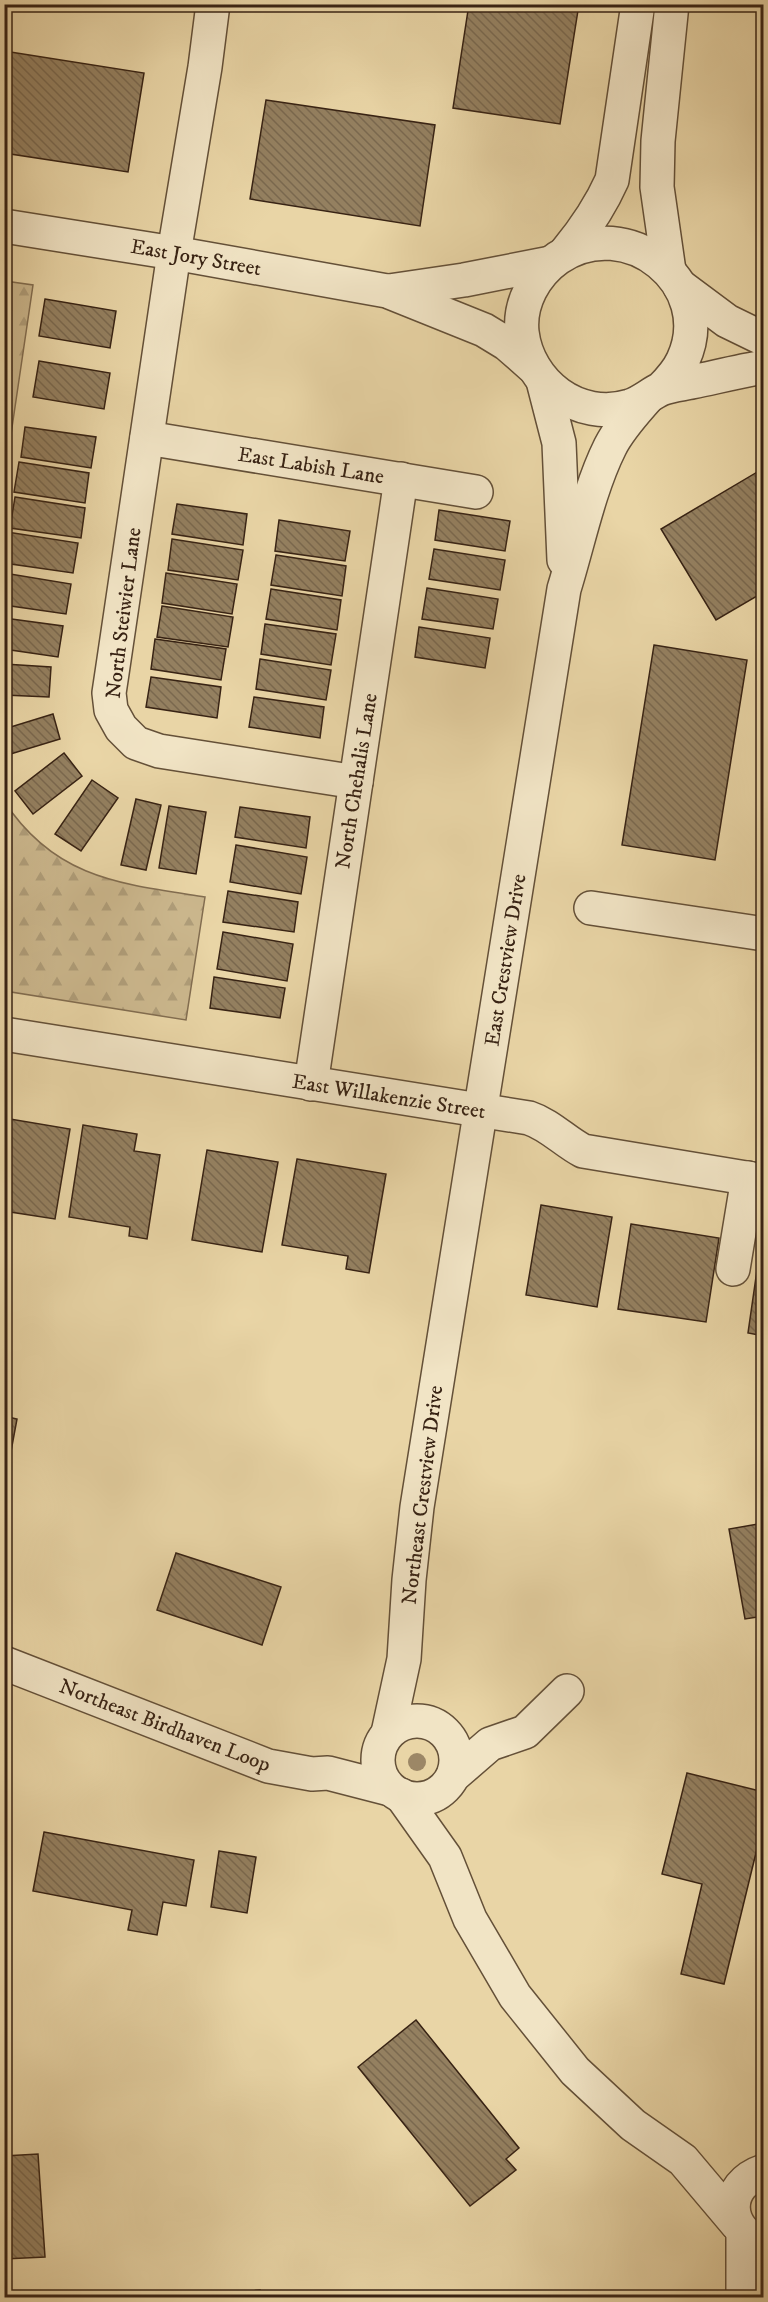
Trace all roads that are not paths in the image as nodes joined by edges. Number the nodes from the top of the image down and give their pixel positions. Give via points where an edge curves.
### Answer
1 (213, 4) edge
2 (638, 4) edge
3 (672, 4) edge
4 (4, 226) edge
5 (174, 253) junction
6 (559, 258) junction
7 (675, 279) junction
8 (387, 291) junction
9 (764, 339) edge
10 (764, 368) edge
11 (538, 373) junction
12 (654, 394) junction
13 (147, 438) junction
14 (401, 479) junction
15 (476, 492) dead end
16 (564, 589) junction
17 (356, 782) junction
18 (591, 908) dead end
19 (764, 934) edge
20 (4, 1034) edge
21 (311, 1084) junction
22 (481, 1111) junction
23 (756, 1179) edge
24 (733, 1269) dead end
25 (445, 1330) joint
26 (404, 1659) junction
27 (4, 1663) edge
28 (567, 1691) dead end
29 (439, 1728) junction
30 (385, 1738) junction
31 (490, 1744) junction
32 (327, 1773) junction
33 (450, 1781) junction
34 (395, 1792) junction
35 (445, 1857) junction
36 (683, 2160) junction
37 (759, 2173) edge
38 (748, 2234) edge
39 (764, 2263) edge

1 - 5 street, North Steiwier Lane
2 - 6 street via 612,180 587,227
3 - 7 street via 657,187
4 - 5 street, East Jory Street
5 - 8 street, East Jory Street
5 - 13 street, North Steiwier Lane
6 - 7 street via 584,245 621,243 655,258
6 - 8 street, East Jory Street via 464,280
6 - 11 street via 538,277 523,311 525,348
7 - 9 street via 727,321
7 - 12 street via 687,304 689,341 679,367
8 - 11 street, East Jory Street via 484,330 507,344
10 - 12 street
11 - 12 street via 557,393 591,408 629,407
11 - 16 street, East Crestview Drive via 560,453
12 - 16 street, East Crestview Drive via 624,424 604,461
13 - 14 street, East Labish Lane
13 - 17 street, North Steiwier Lane via 109,693 111,710 121,728 136,743 159,751
14 - 15 street, East Labish Lane
14 - 17 street, North Chehalis Lane
16 - 22 street, East Crestview Drive
17 - 21 street, North Chehalis Lane
18 - 19 street
20 - 21 street, East Willakenzie Street
21 - 22 street, East Willakenzie Street
22 - 23 street, East Willakenzie Street via 540,1122 583,1152
22 - 25 street, East Crestview Drive
23 - 24 street
25 - 26 street, Northeast Crestview Drive via 417,1507
26 - 29 street, Northeast Crestview Drive
26 - 30 street, Northeast Crestview Drive
27 - 32 street, Northeast Birdhaven Loop via 268,1766
28 - 31 street via 525,1732
29 - 30 street via 410,1721 398,1725
29 - 31 street
29 - 33 street via 452,1741 456,1753
30 - 32 street
30 - 34 street via 378,1767
31 - 33 street
32 - 34 street, Northeast Birdhaven Loop
33 - 34 street via 425,1798
33 - 35 street
34 - 35 street
35 - 36 street via 470,1918 515,1996 575,2072 633,2125
36 - 37 street
36 - 38 street
37 - 38 street via 744,2181 733,2202 733,2213
38 - 39 street via 743,2298

